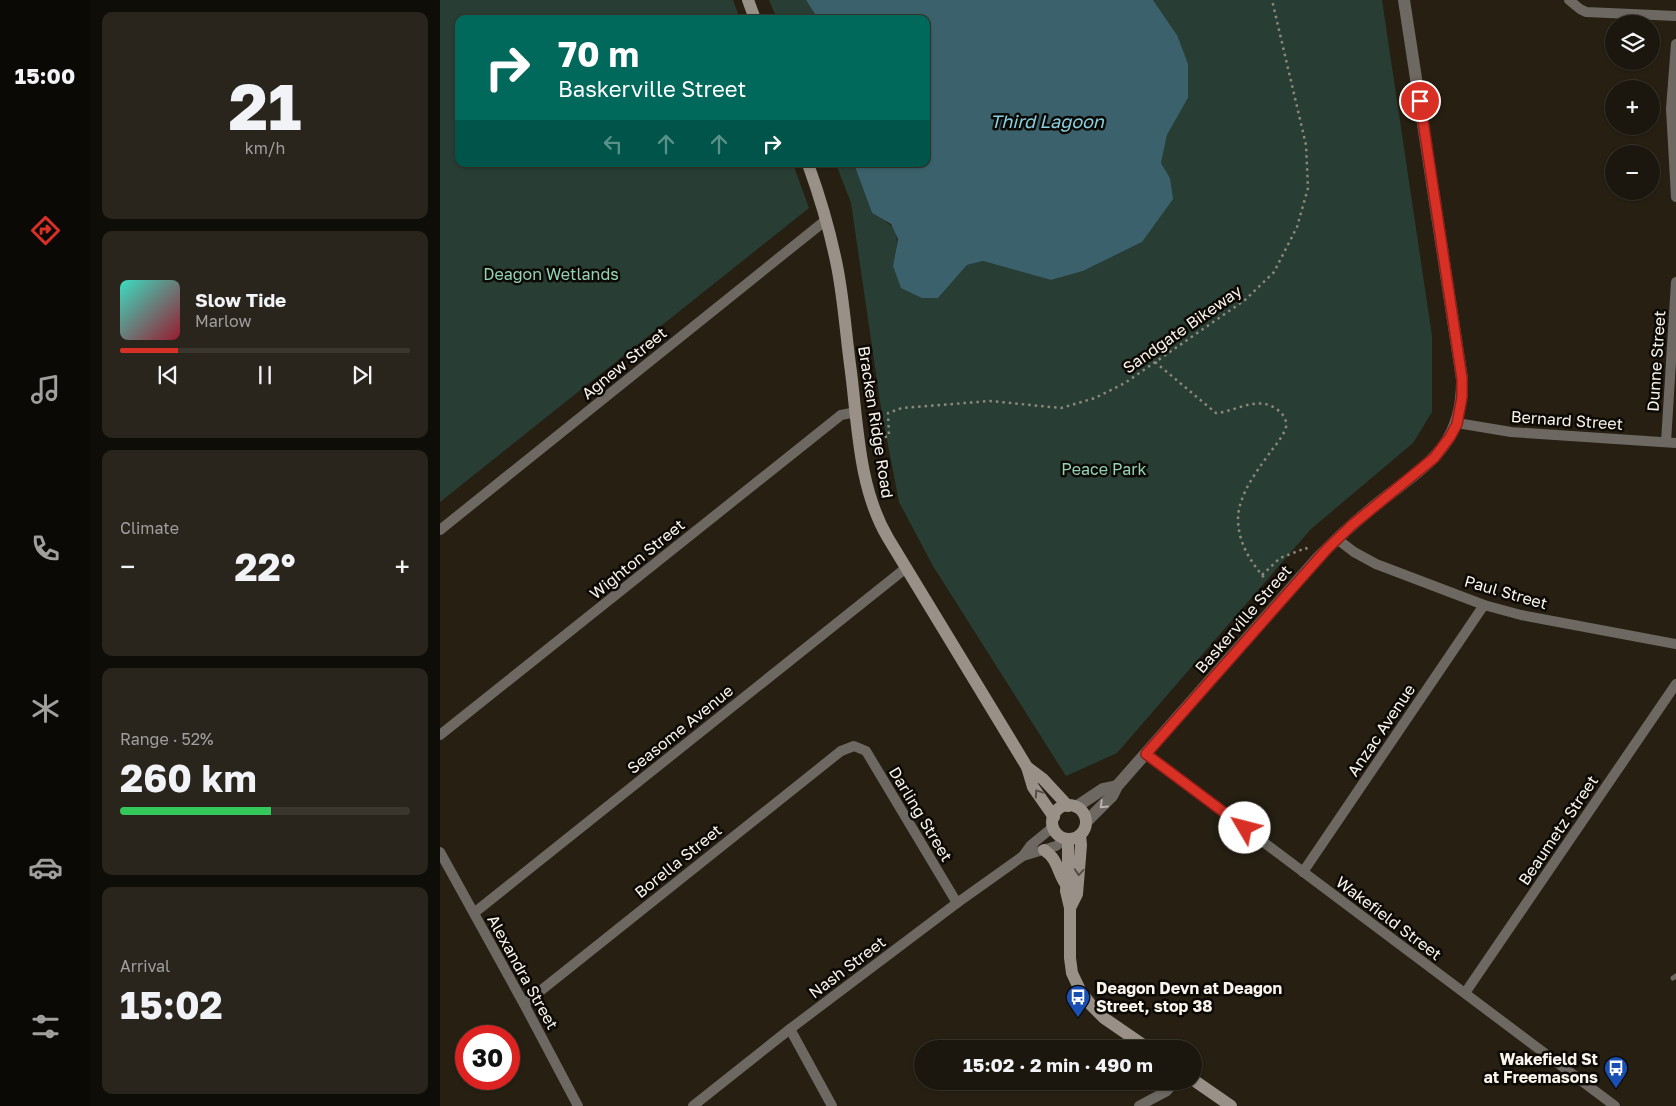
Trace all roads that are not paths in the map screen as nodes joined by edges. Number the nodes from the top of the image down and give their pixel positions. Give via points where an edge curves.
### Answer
1 (748, 0) edge
2 (1404, 0) edge
3 (1569, 0) edge
4 (754, 15) edge
5 (1676, 16) edge
6 (1676, 44) edge
7 (809, 167) edge
8 (1676, 197) edge
9 (826, 220) junction
10 (1676, 282) edge
11 (856, 412) junction
12 (1457, 424) junction
13 (1671, 442) edge
14 (440, 530) edge
15 (1337, 539) junction
16 (906, 568) junction
17 (1484, 605) junction
18 (1676, 644) edge
19 (1676, 684) edge
20 (440, 735) edge
21 (854, 746) joint
22 (1146, 754) junction
23 (1028, 767) junction
24 (1117, 786) junction
25 (1072, 806) junction
26 (1054, 822) junction
27 (1086, 822) junction
28 (1080, 835) junction
29 (1067, 839) junction
30 (1044, 850) junction
31 (440, 852) edge
32 (1023, 856) junction
33 (1303, 872) junction
34 (1066, 885) junction
35 (957, 903) junction
36 (1070, 908) junction
37 (474, 913) junction
38 (1465, 993) junction
39 (524, 1004) junction
40 (790, 1029) junction
41 (1136, 1040) edge
42 (1202, 1086) edge
43 (1167, 1090) edge
44 (578, 1106) edge
45 (693, 1106) edge
46 (832, 1106) edge
47 (1139, 1106) edge
48 (1231, 1106) edge
49 (1615, 1106) edge

1 - 4 main road
2 - 12 street, Baskerville Street via 1462,379
3 - 5 street via 1586,12
6 - 8 street via 1671,110
7 - 9 main road, Bracken Ridge Road
9 - 11 main road, Bracken Ridge Road via 837,268
9 - 14 street, Agnew Street
10 - 13 street, Dunne Street
11 - 16 main road, Bracken Ridge Road via 871,505
11 - 20 street, Wighton Street via 841,416
12 - 13 street, Bernard Street via 1511,432
12 - 15 street, Baskerville Street via 1434,458
15 - 17 street, Paul Street via 1376,564
15 - 22 street, Baskerville Street
16 - 23 main road, Bracken Ridge Road
16 - 37 street, Seasome Avenue
17 - 18 street, Paul Street via 1522,616
17 - 33 street, Anzac Avenue
19 - 38 street, Beaumetz Street
21 - 35 street, Darling Street via 866,751
21 - 39 street, Borella Street via 841,751
22 - 24 street, Baskerville Street
22 - 33 street, Wakefield Street
23 - 25 main road, Bracken Ridge Road
26 -> 23 main road, Bracken Ridge Road via 1033,787
24 - 25 street, Baskerville Street via 1103,789
24 -> 27 street, Baskerville Street via 1112,796
25 - 26 main road via 1059,809
25 - 27 main road via 1083,813
26 - 29 main road via 1058,834
26 - 32 street, Nash Street
27 - 28 main road
28 - 29 main road
28 -> 36 main road via 1082,845 1077,894
29 - 30 street, Nash Street
29 - 34 main road
30 - 32 street, Nash Street
30 - 34 main road via 1056,861
31 - 37 street, Alexandra Street
32 - 35 street, Nash Street
33 - 38 street, Wakefield Street
34 - 36 main road
35 - 40 street, Nash Street
36 - 41 main road via 1070,958 1072,973 1080,990 1104,1018
37 - 39 street, Alexandra Street
38 - 49 street, Wakefield Street
39 - 44 street, Alexandra Street
40 - 45 street, Nash Street
40 - 46 street
42 - 48 main road
43 - 47 street

